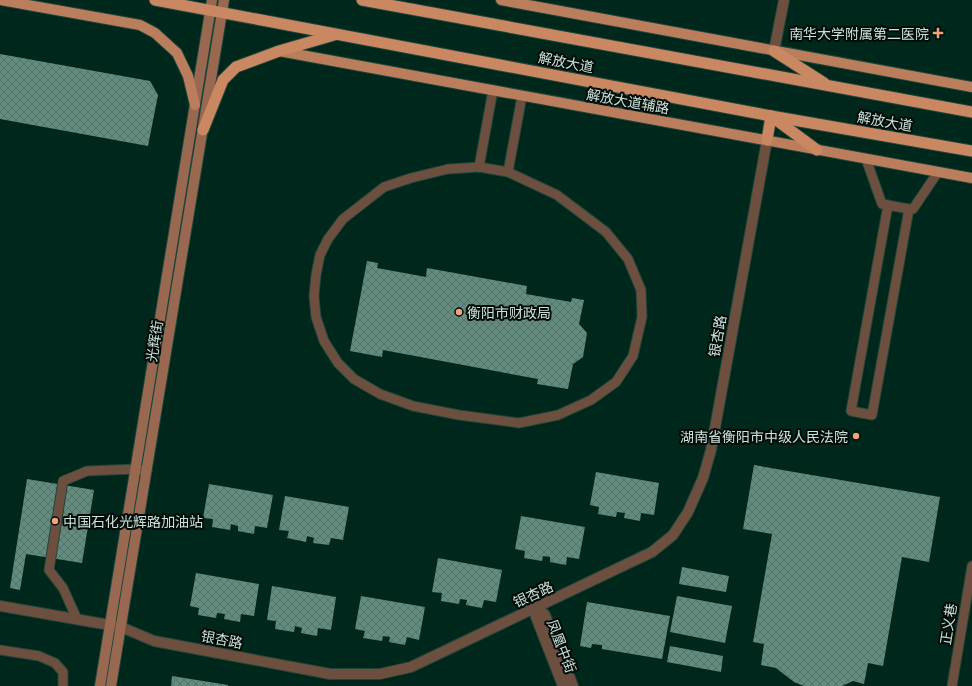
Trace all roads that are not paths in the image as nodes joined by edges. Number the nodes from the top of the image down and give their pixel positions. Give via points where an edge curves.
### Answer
1 (0, 0) edge
2 (155, 0) edge
3 (224, 0) edge
4 (362, 0) edge
5 (501, 0) edge
6 (784, 0) edge
7 (212, 5) edge
8 (222, 12) junction
9 (337, 34) junction
10 (774, 50) junction
11 (280, 51) junction
12 (828, 86) junction
13 (972, 87) edge
14 (493, 90) junction
15 (522, 96) junction
16 (195, 105) junction
17 (972, 112) edge
18 (771, 116) junction
19 (203, 130) junction
20 (767, 140) junction
21 (816, 150) junction
22 (972, 151) edge
23 (866, 159) junction
24 (479, 167) junction
25 (508, 172) junction
26 (938, 172) junction
27 (972, 178) edge
28 (888, 205) junction
29 (909, 209) junction
30 (136, 469) junction
31 (147, 471) junction
32 (972, 566) edge
33 (0, 606) edge
34 (537, 607) junction
35 (77, 619) junction
36 (110, 625) junction
37 (121, 627) junction
38 (0, 650) edge
39 (63, 686) edge
40 (100, 686) edge
41 (111, 686) edge
42 (563, 686) edge
43 (573, 686) edge
44 (952, 686) edge

1 - 16 main road via 140,25 155,33 178,53 188,76
2 - 7 highway, 解放大道
3 - 8 main road, 光辉街
4 - 12 highway, 解放大道
5 - 10 main road
6 - 10 street
7 - 8 highway, 解放大道
7 - 16 main road, 光辉街
8 - 9 highway, 解放大道
8 - 19 main road, 光辉街
9 - 11 highway
9 - 18 highway, 解放大道
10 - 12 highway
10 - 13 main road
11 - 14 main road, 解放大道辅路
11 - 19 highway via 236,67 223,80
12 - 17 highway, 解放大道
14 - 15 main road, 解放大道辅路
14 - 24 lane
15 - 20 main road, 解放大道辅路
15 - 25 lane
16 - 30 main road, 光辉街
18 - 20 highway
18 - 21 highway
18 - 22 highway, 解放大道
19 - 31 main road, 光辉街
20 - 21 main road, 解放大道辅路
20 - 34 street, 银杏路 via 711,450 703,478 688,512 673,535 652,552
21 - 23 main road, 解放大道辅路
23 - 26 main road, 解放大道辅路
23 - 28 lane via 882,204
24 - 25 lane
24 - 25 lane via 448,169 384,187 343,219 320,255 314,296 316,317 324,341 338,363 354,379 380,394 413,406 519,423 558,415 591,400 616,382 633,356 642,317 641,290 628,259 606,232 556,195
26 - 27 main road, 解放大道辅路
26 - 29 lane via 913,210
28 - 29 lane
28 - 29 lane via 851,411 872,415
30 - 31 lane
30 - 35 lane via 87,471 63,481 49,570 63,588
30 - 36 main road, 光辉街
31 - 37 main road, 光辉街
32 - 44 lane, 正义巷
33 - 35 street, 银杏路
34 - 37 street, 银杏路 via 411,667 380,674 330,674 154,641
34 - 42 street, 凤凰中街 via 536,617
34 - 43 street, 凤凰中街 via 545,614
35 - 36 street, 银杏路
36 - 37 street, 银杏路
36 - 40 main road, 光辉街
37 - 41 main road, 光辉街
38 - 39 lane via 39,656 55,663 63,672

